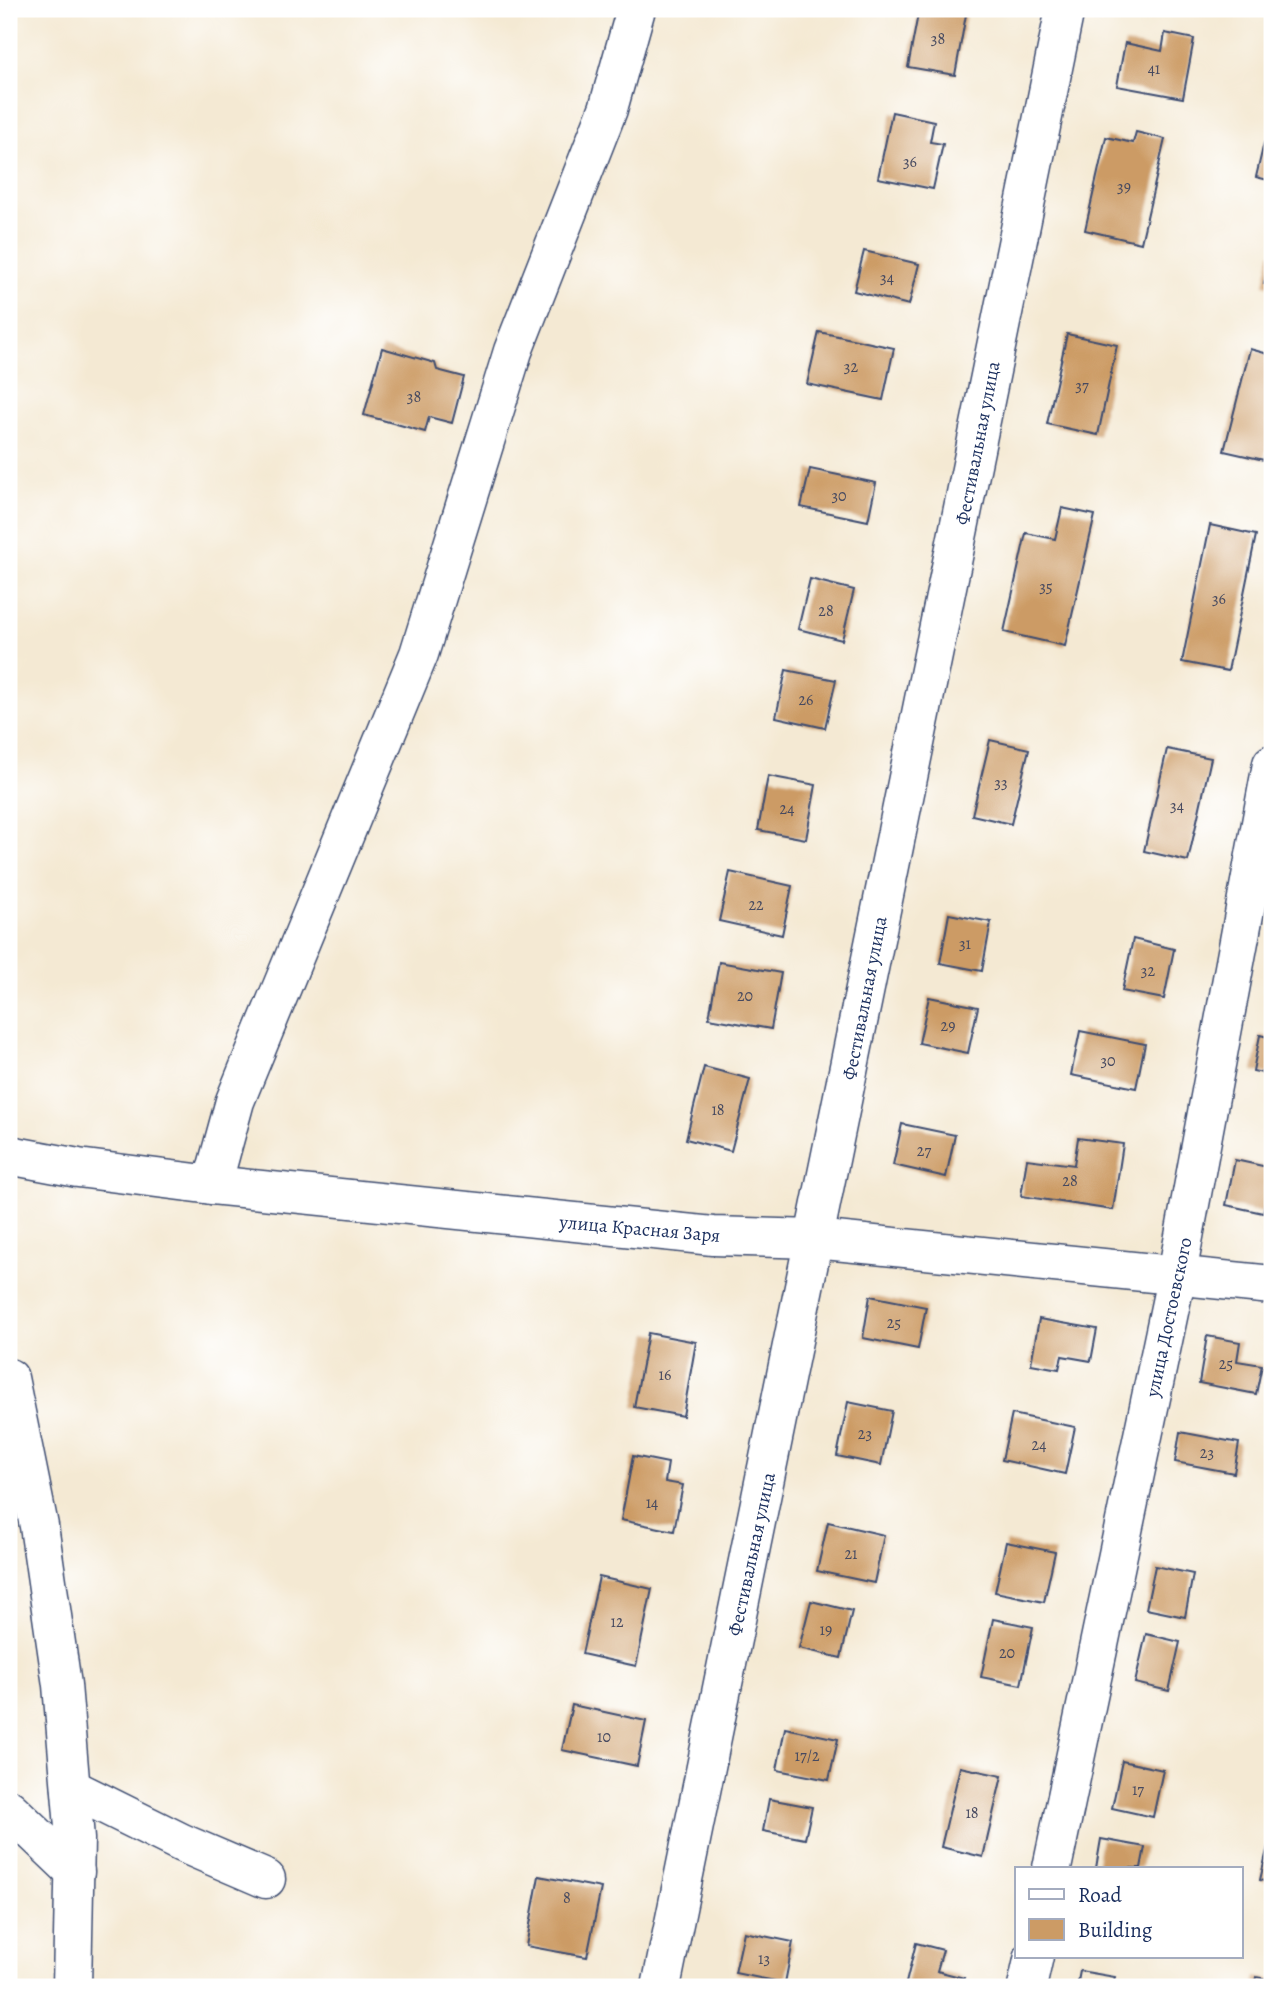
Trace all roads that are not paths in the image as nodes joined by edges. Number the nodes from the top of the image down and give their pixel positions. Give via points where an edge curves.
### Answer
1 (636, 9) edge
2 (1065, 9) edge
3 (1272, 764) edge
4 (9, 1155) edge
5 (212, 1185) junction
6 (815, 1239) junction
7 (1177, 1274) junction
8 (1272, 1285) edge
9 (9, 1378) edge
10 (71, 1788) junction
11 (9, 1809) edge
12 (1052, 1867) edge
13 (75, 1872) junction
14 (266, 1879) dead end
15 (1034, 1958) edge
16 (72, 1987) edge
17 (661, 1987) edge
18 (1027, 1987) edge

1 - 5 street via 608,109 513,351 419,654 234,1101
2 - 6 street, Фестивальная улица
3 - 7 street, улица Достоевского
4 - 5 street, улица Красная Заря
5 - 6 street, улица Красная Заря via 713,1236
6 - 7 street, улица Красная Заря
6 - 17 street, Фестивальная улица
7 - 8 street, улица Красная Заря
7 - 12 street, улица Достоевского
9 - 10 street via 39,1526 62,1685
10 - 13 street
10 - 14 street
11 - 13 street
13 - 16 street
15 - 18 street

